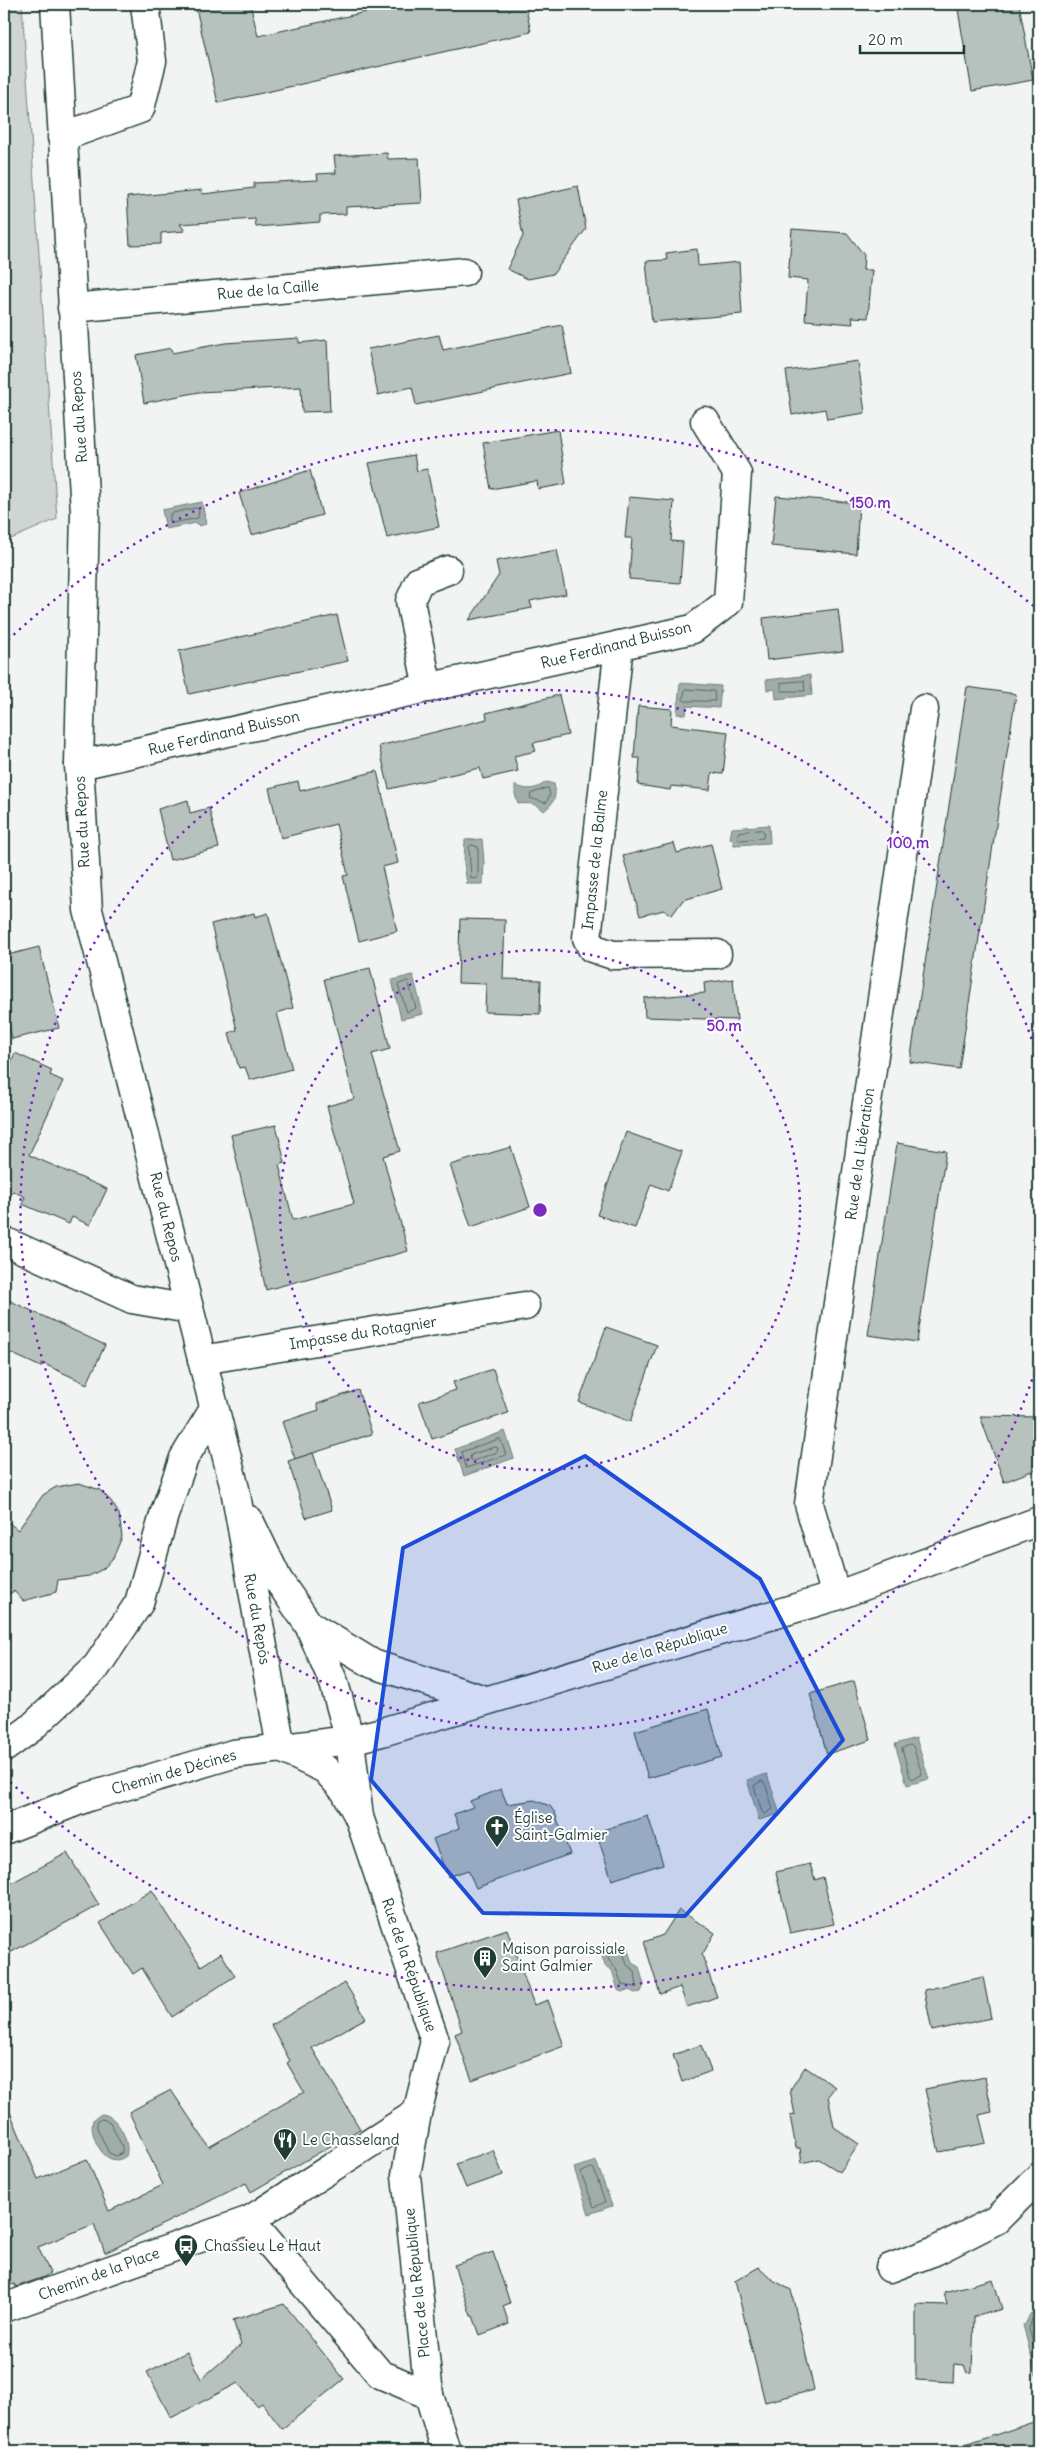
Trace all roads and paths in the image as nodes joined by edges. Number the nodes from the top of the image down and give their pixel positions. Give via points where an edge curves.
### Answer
1 (55, 4) edge
2 (144, 4) edge
3 (62, 137) junction
4 (464, 272) dead end
5 (72, 308) junction
6 (705, 421) dead end
7 (448, 570) dead end
8 (619, 645) junction
9 (428, 688) junction
10 (924, 709) dead end
11 (79, 766) junction
12 (717, 954) dead end
13 (4, 1241) edge
14 (525, 1306) dead end
15 (189, 1309) junction
16 (202, 1360) junction
17 (214, 1409) junction
18 (235, 1489) junction
19 (1039, 1521) edge
20 (836, 1596) junction
21 (308, 1625) junction
22 (484, 1700) junction
23 (350, 1740) junction
24 (4, 1748) edge
25 (281, 1748) junction
26 (359, 1817) junction
27 (4, 1830) edge
28 (417, 2113) junction
29 (1039, 2177) edge
30 (250, 2220) junction
31 (890, 2268) dead end
32 (4, 2308) edge
33 (429, 2395) junction
34 (446, 2451) edge

1 - 3 street, Rue du Repos
2 - 3 street via 152,61 140,109
3 - 5 street, Rue du Repos
4 - 5 street, Rue de la Caille
5 - 11 street, Rue du Repos via 85,512
6 - 8 street, Rue Ferdinand Buisson via 737,473 728,602 693,629
7 - 9 street via 420,581 410,601
8 - 9 street, Rue Ferdinand Buisson
8 - 12 street, Impasse de la Balme via 586,938 592,948 613,955
9 - 11 street, Rue Ferdinand Buisson
10 - 20 street, Rue de la Libération via 809,1504
11 - 15 street, Rue du Repos via 88,910
13 - 15 street via 132,1299
14 - 16 street, Impasse du Rotagnier
15 - 16 street, Rue du Repos
16 - 17 street, Rue du Repos
17 - 18 street, Rue du Repos
17 - 24 street via 184,1458 139,1603 97,1666 30,1729
18 - 21 street, Rue du Repos via 278,1580
18 - 25 street, Rue du Repos
19 - 20 street, Rue de la République
20 - 22 street, Rue de la République
21 - 22 street, Rue du Repos via 373,1664
21 - 23 street, Rue du Repos via 334,1683
22 - 23 street, Rue de la République
23 - 25 street, Chemin de Décines
23 - 26 street, Rue de la République
25 - 26 street, Rue de la République via 325,1769 345,1791
25 - 27 street, Chemin de Décines via 233,1754 160,1775 88,1797
26 - 28 street, Rue de la République via 436,2041
28 - 30 street
28 - 33 street, Place de la République via 406,2175
29 - 31 street via 996,2220 935,2251
30 - 32 street, Chemin de la Place
30 - 33 street via 380,2374
33 - 34 street, Place de la République

